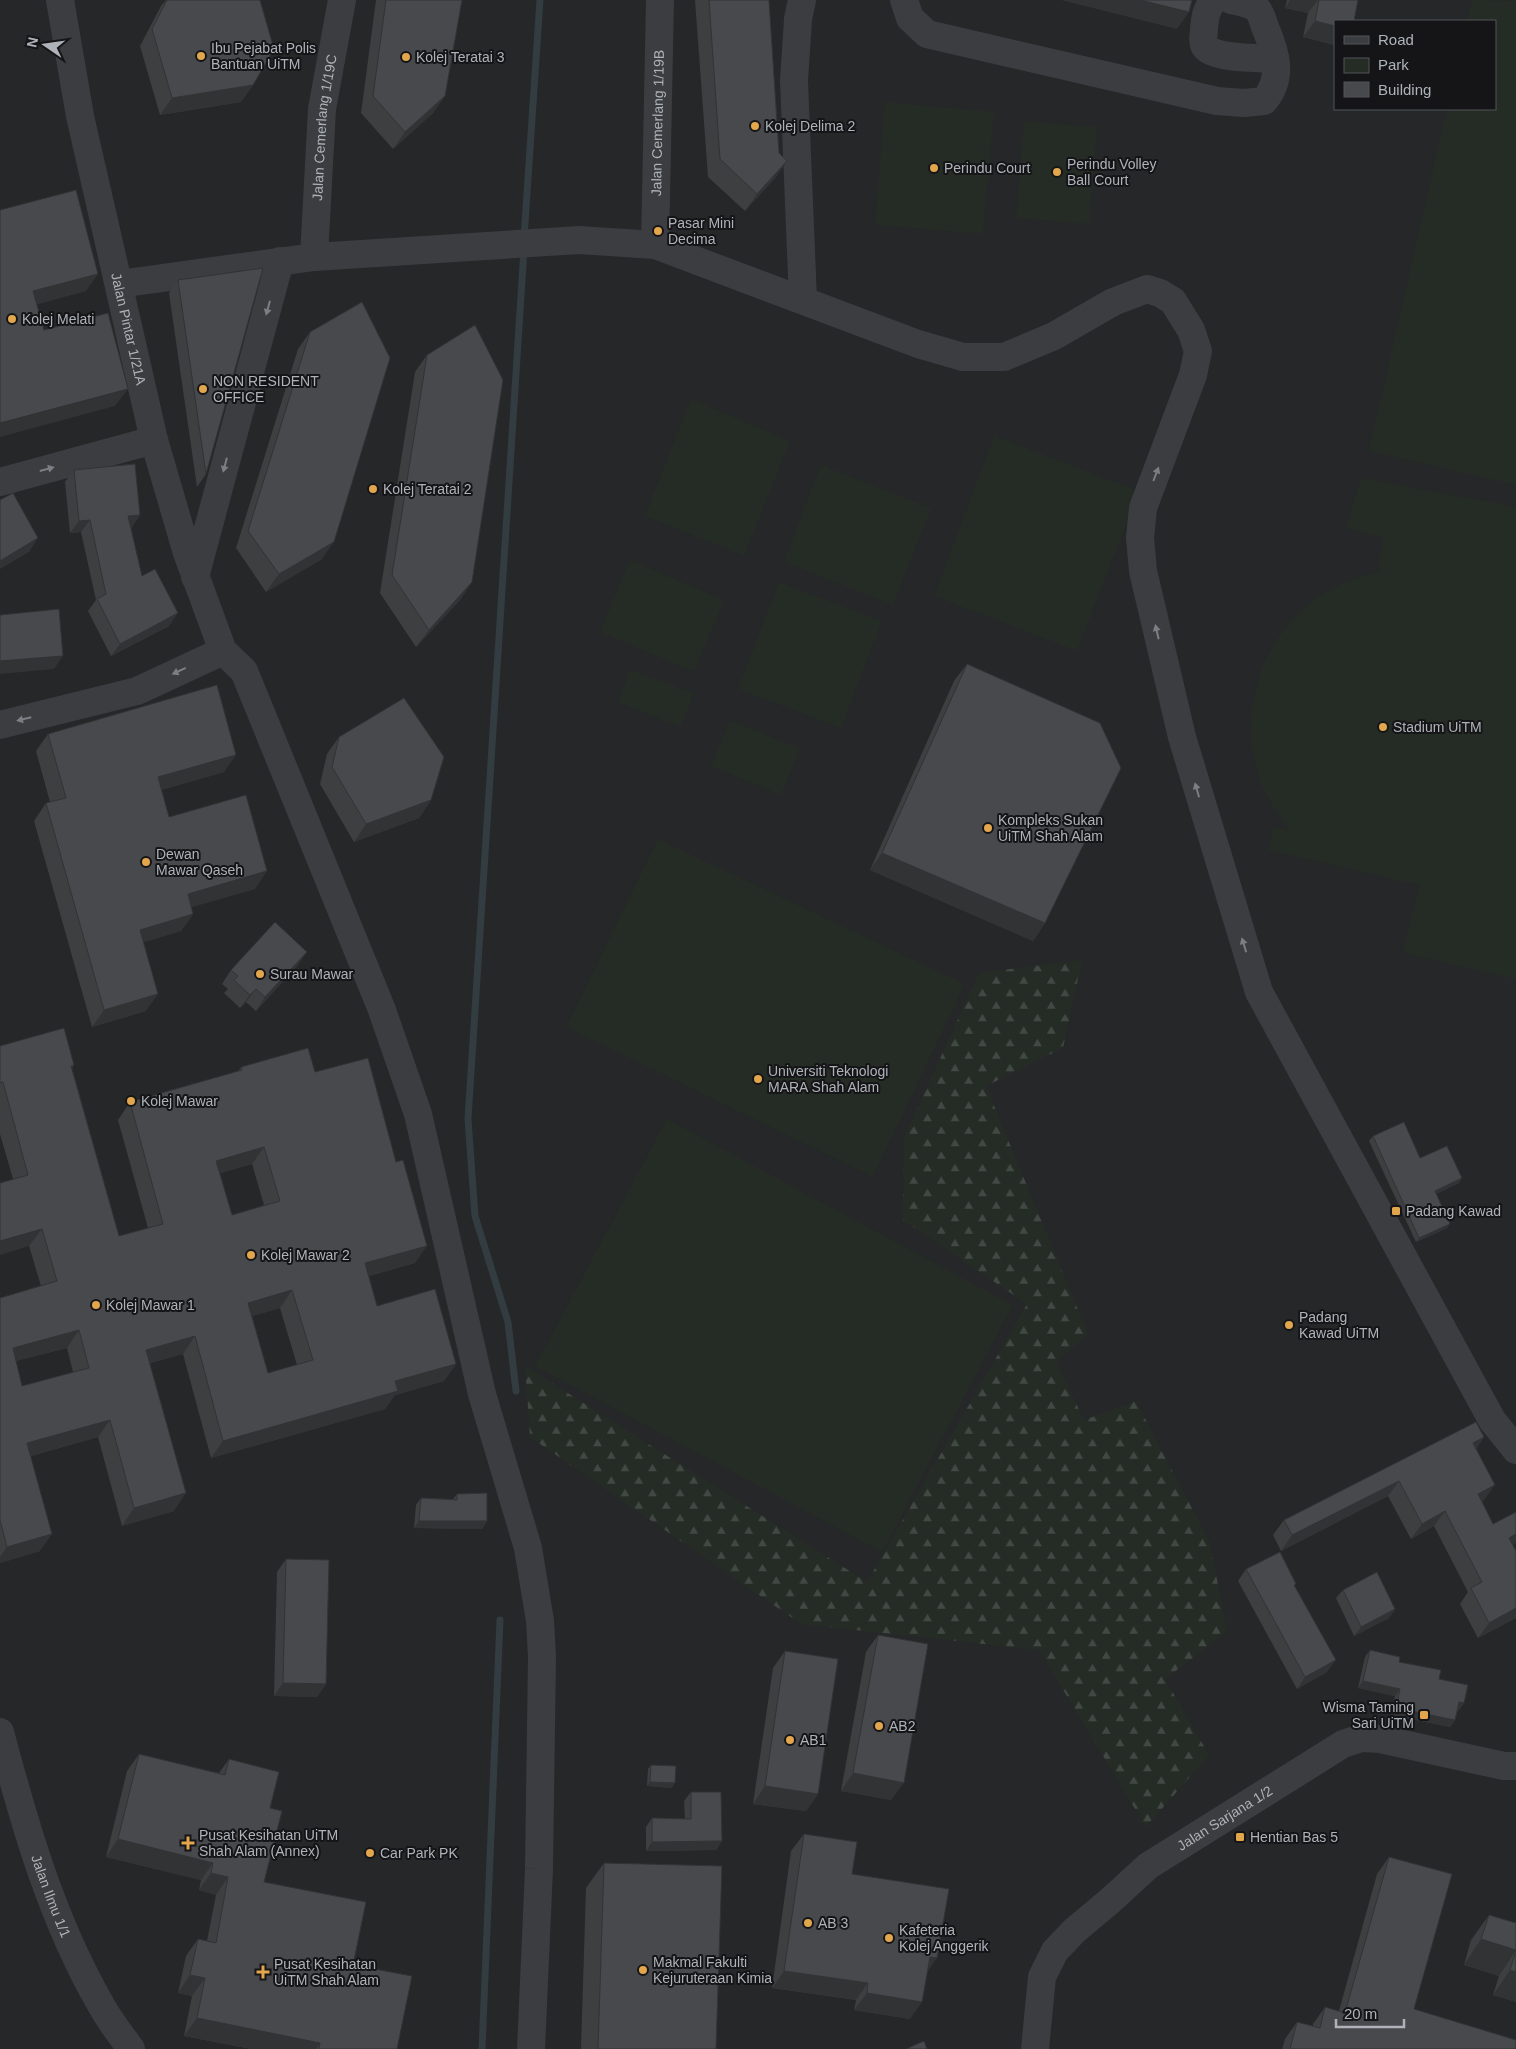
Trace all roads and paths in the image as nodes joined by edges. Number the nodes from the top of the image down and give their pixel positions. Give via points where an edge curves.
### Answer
1 (60, 0) edge
2 (342, 0) edge
3 (660, 0) edge
4 (802, 0) edge
5 (904, 0) edge
6 (1214, 0) edge
7 (1231, 0) edge
8 (1275, 58) junction
9 (655, 245) junction
10 (314, 256) junction
11 (280, 261) junction
12 (118, 284) junction
13 (802, 300) junction
14 (154, 440) junction
15 (0, 482) edge
16 (196, 577) junction
17 (223, 651) junction
18 (0, 725) edge
19 (1516, 1450) edge
20 (0, 1732) edge
21 (1516, 1766) edge
22 (131, 2049) edge
23 (531, 2049) edge
24 (1035, 2049) edge

1 - 12 street, Jalan Pintar 1/21A via 80,116
2 - 10 street, Jalan Cemerlang 1/19C via 322,109
3 - 9 street, Jalan Cemerlang 1/19B
4 - 13 street via 794,81
5 - 8 street via 910,18 927,34 1217,101 1264,101 1276,80
6 - 8 street via 1205,12 1203,43 1206,49 1225,55
7 - 8 street via 1259,11
9 - 10 street via 580,240
9 - 13 street
10 - 11 street
11 - 12 street
11 -> 16 street
12 - 14 street, Jalan Pintar 1/21A
19 -> 13 street via 1492,1420 1259,992 1182,737 1143,571 1140,538 1143,508 1194,375 1198,352 1191,330 1173,301 1147,290 1114,302 1054,336 1004,357 963,357 918,344
15 -> 14 street
14 - 16 street, Jalan Pintar 1/21A
16 - 17 street, Jalan Pintar 1/21A
17 -> 18 street via 137,691
17 - 23 street via 244,671 382,1010 418,1114 482,1394 528,1548 540,1621 542,1656 539,1870
20 - 22 street, Jalan Ilmu 1/1 via 38,1863 62,1927 101,2006
21 - 24 street, Jalan Sarjana 1/2 via 1380,1739 1361,1738 1343,1744 1148,1866 1074,1931 1055,1951 1042,1977

